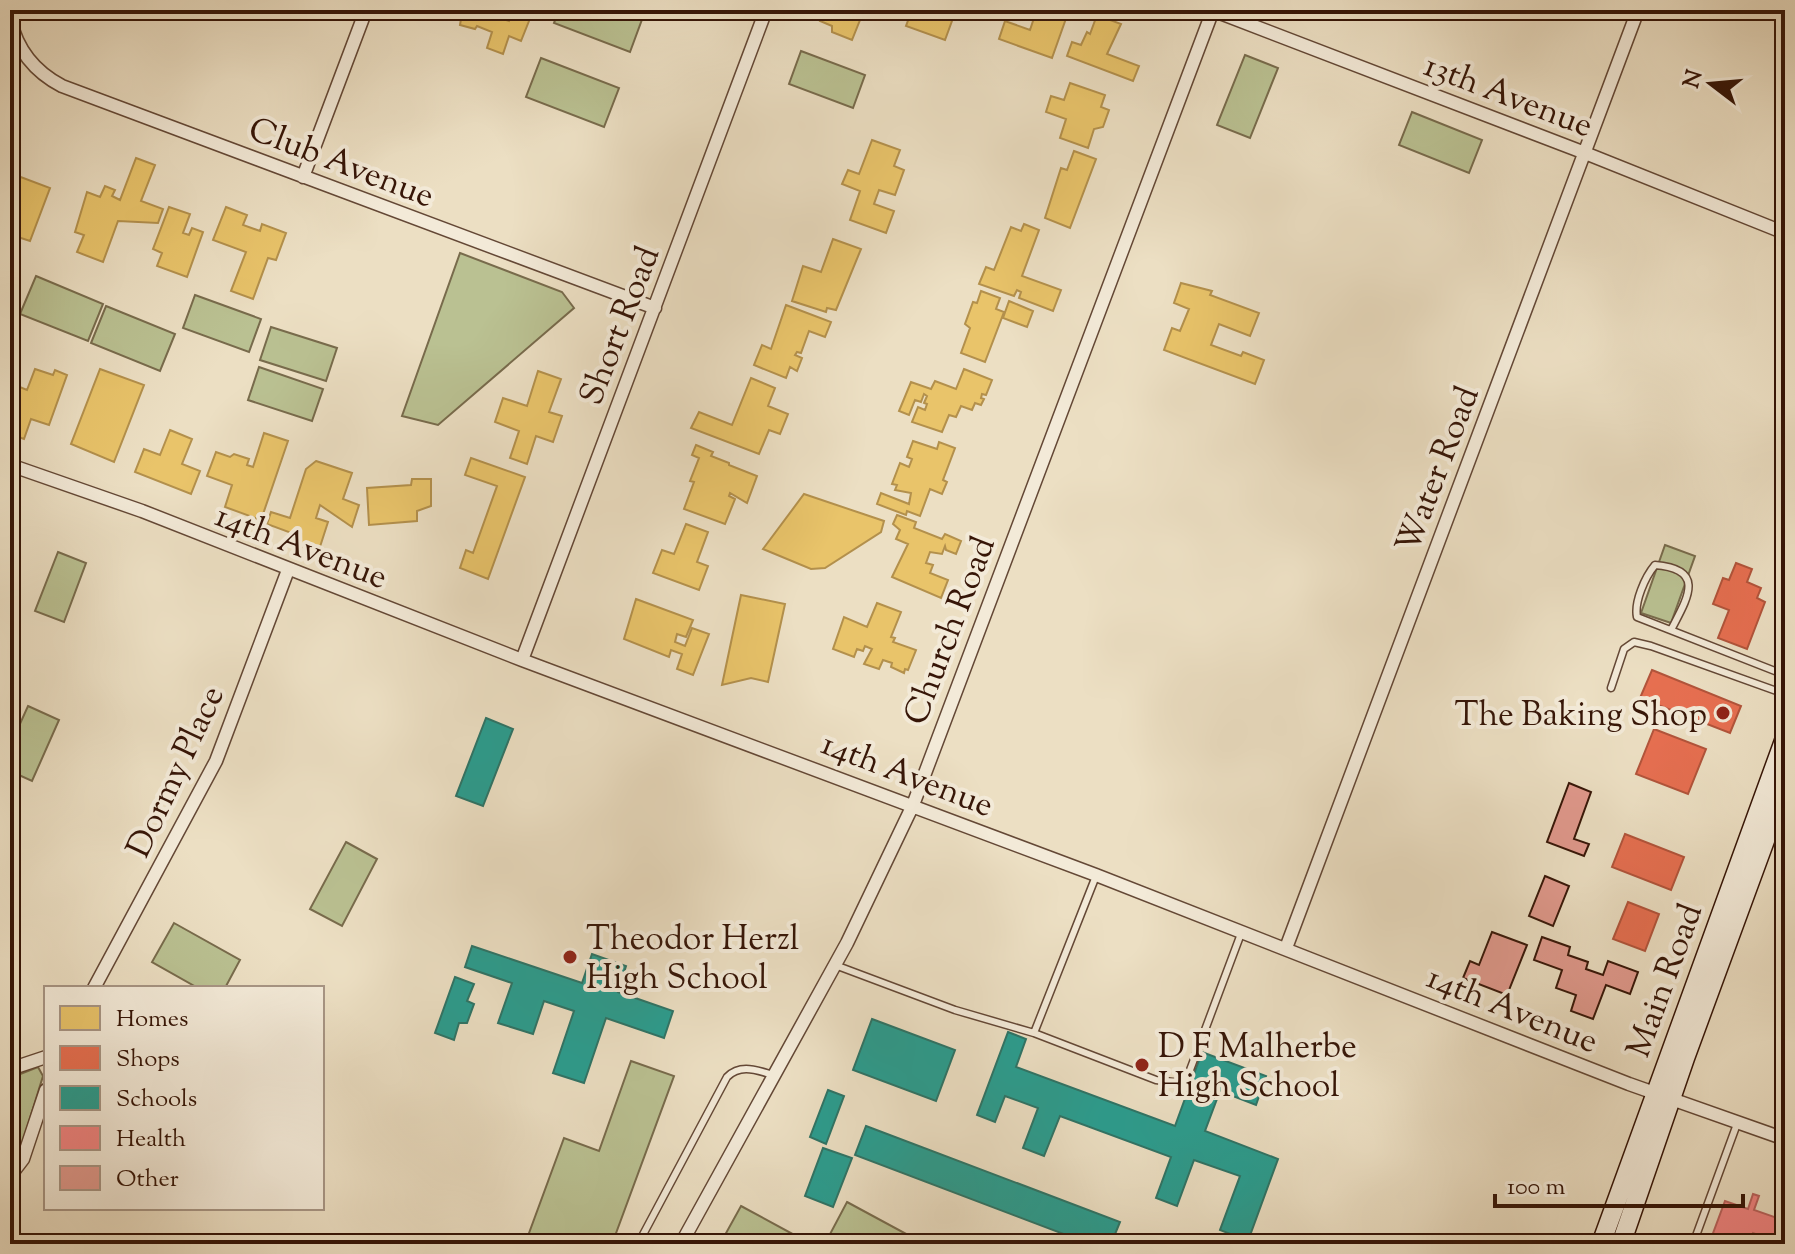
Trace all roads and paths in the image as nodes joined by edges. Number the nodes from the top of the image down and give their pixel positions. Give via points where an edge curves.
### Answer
1 (366, 10) edge
2 (766, 10) edge
3 (1213, 10) edge
4 (1638, 10) edge
5 (10, 19) edge
6 (1585, 153) junction
7 (303, 177) junction
8 (1785, 233) edge
9 (655, 308) junction
10 (10, 465) edge
11 (288, 570) junction
12 (1671, 630) junction
13 (522, 660) junction
14 (1785, 675) edge
15 (1611, 688) dead end
16 (1785, 694) edge
17 (1785, 738) edge
18 (1785, 786) edge
19 (913, 805) junction
20 (1096, 875) junction
21 (1242, 931) junction
22 (1286, 948) junction
23 (834, 964) junction
24 (95, 986) edge
25 (1034, 1033) junction
26 (44, 1058) edge
27 (10, 1069) edge
28 (774, 1075) junction
29 (1664, 1095) junction
30 (44, 1096) edge
31 (1739, 1121) junction
32 (1785, 1139) edge
33 (10, 1176) edge
34 (638, 1244) edge
35 (681, 1244) edge
36 (1601, 1244) edge
37 (1621, 1244) edge
38 (1693, 1244) edge

1 - 7 street
2 - 9 street, Short Road
3 - 6 street, 13th Avenue
3 - 19 street, Church Road
4 - 6 street, Water Road
5 - 7 street, Club Avenue via 35,68 62,86
6 - 8 street, 13th Avenue
6 - 22 street, Water Road
7 - 9 street, Club Avenue
9 - 13 street, Short Road
10 - 11 street, 14th Avenue
11 - 13 street, 14th Avenue
11 - 24 street, Dormy Place via 216,761
12 - 12 lane via 1690,581 1681,572 1655,565 1635,612
12 - 14 lane
13 - 19 street, 14th Avenue
15 - 16 lane via 1624,649 1634,642
17 - 29 main road, Main Road
18 - 29 main road, Main Road
19 - 20 street, 14th Avenue
19 - 23 street, Church Road
20 - 21 street, 14th Avenue
20 - 25 lane
21 - 22 street, 14th Avenue
21 - 25 lane via 1181,1083 1156,1080
22 - 29 street, 14th Avenue
23 - 25 lane via 955,1010
23 - 28 street, Church Road
26 - 27 street
28 - 34 lane via 742,1068 727,1077
28 - 35 street, Church Road
29 - 31 street, 14th Avenue
29 - 36 main road, Main Road
29 - 37 main road, Main Road
30 - 33 street via 23,1159
31 - 32 street, 14th Avenue
31 - 38 lane

